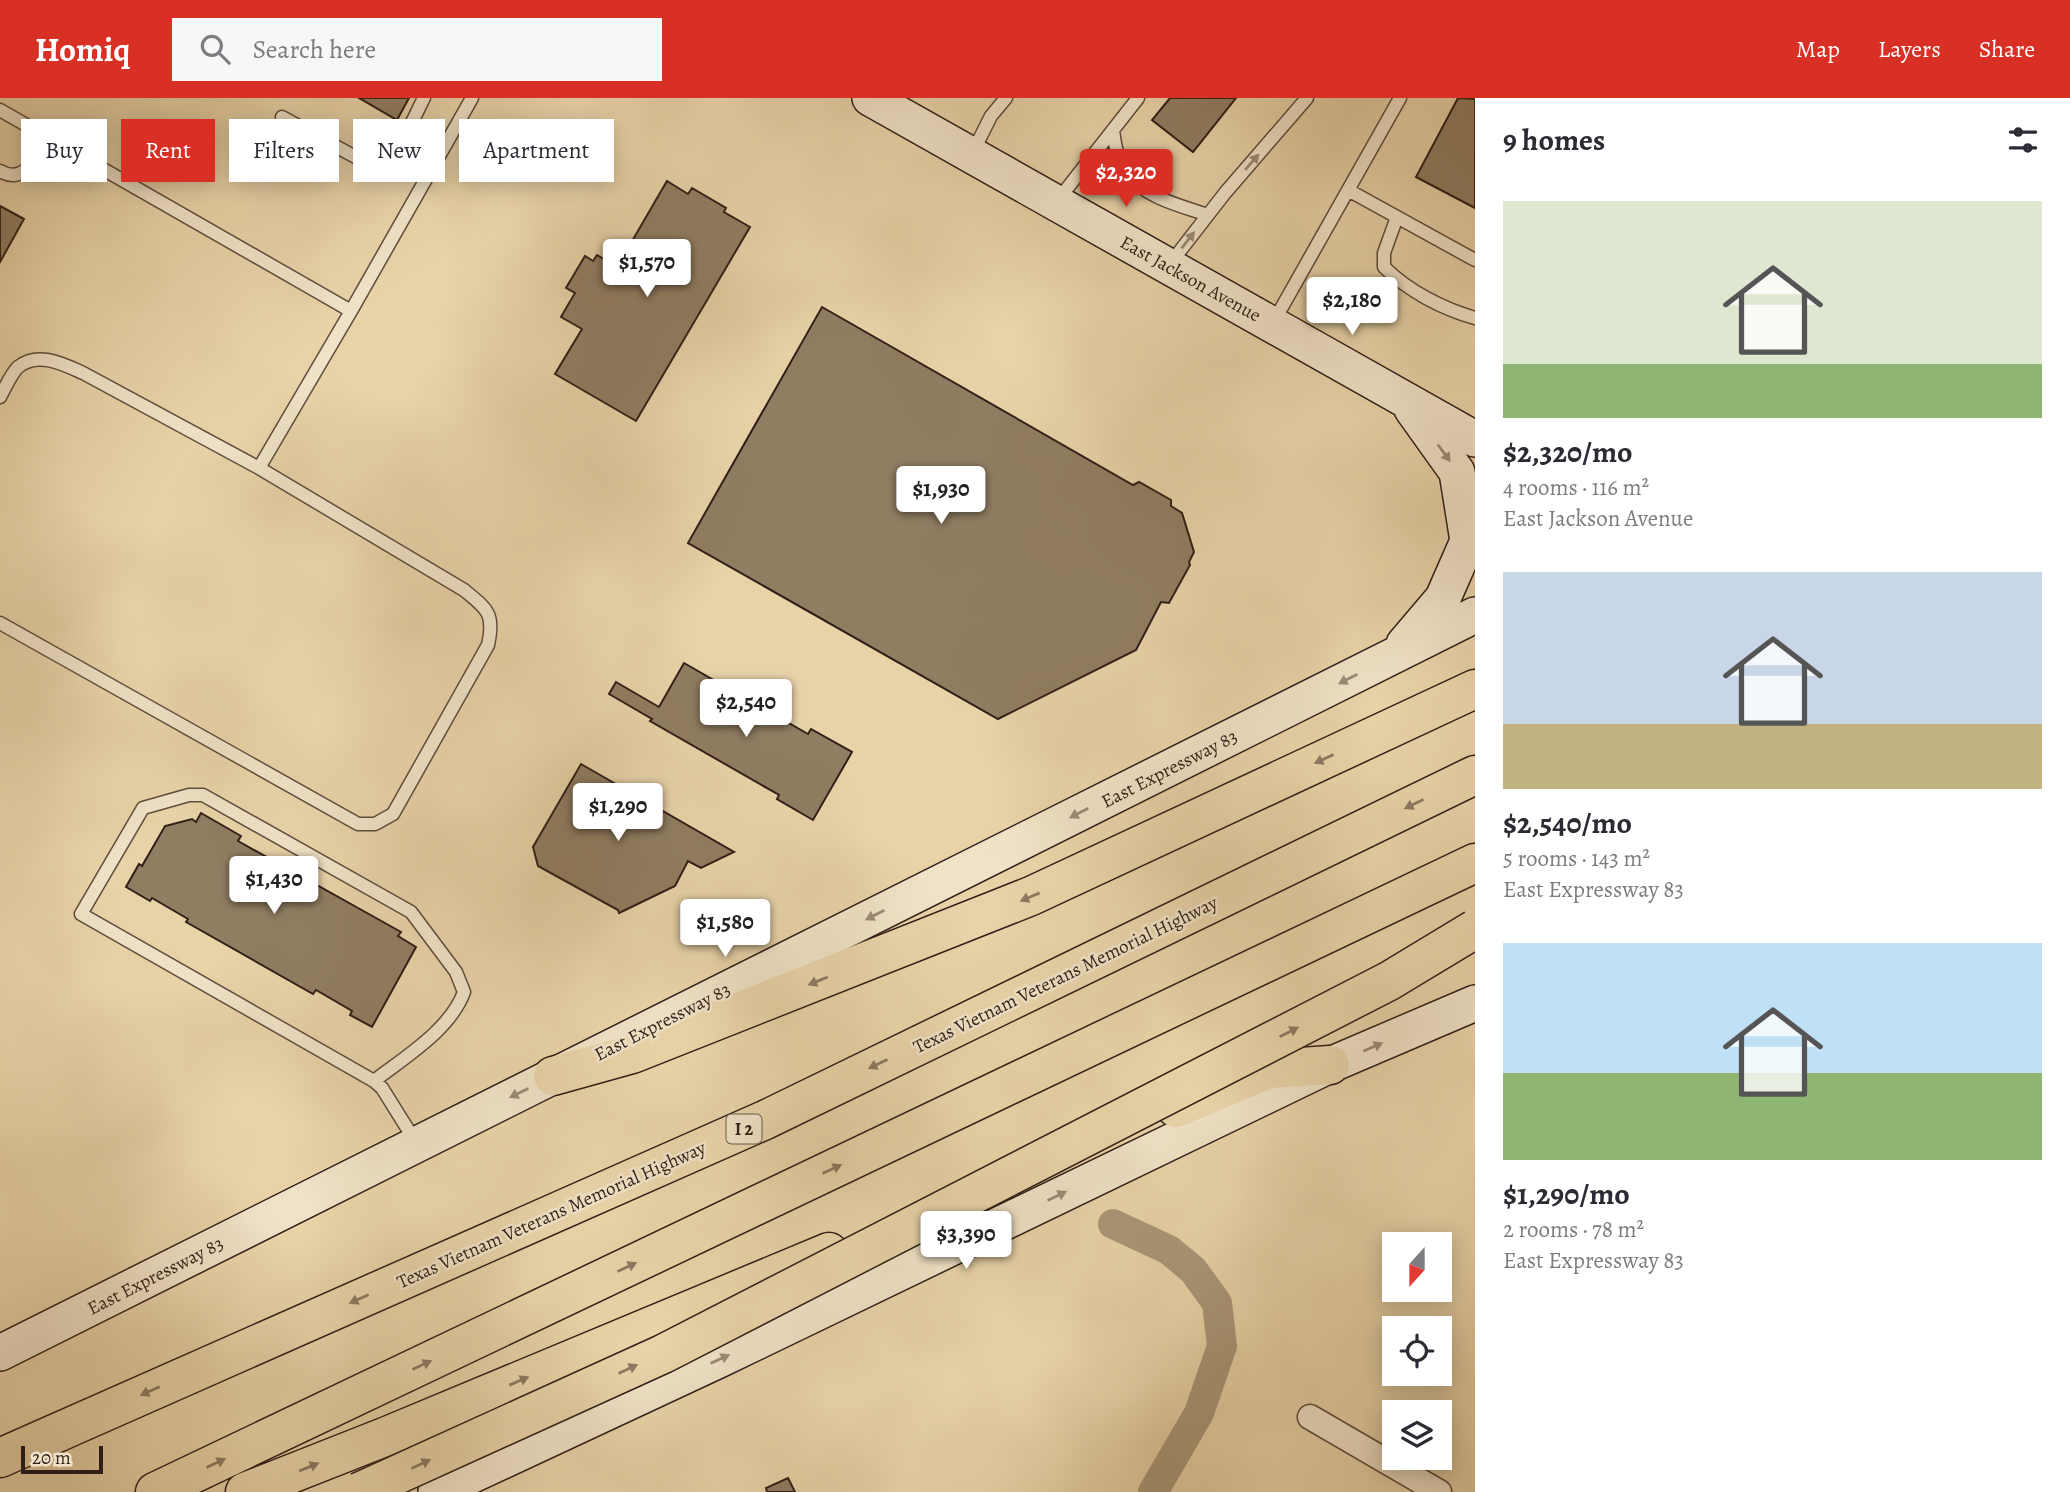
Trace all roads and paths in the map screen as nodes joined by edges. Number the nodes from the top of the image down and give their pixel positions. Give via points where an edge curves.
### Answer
1 (425, 98) edge
2 (472, 98) edge
3 (870, 98) edge
4 (1006, 98) edge
5 (1138, 98) edge
6 (1307, 98) edge
7 (1400, 98) edge
8 (0, 110) edge
9 (282, 117) dead end
10 (21, 122) edge
11 (1113, 130) junction
12 (972, 155) junction
13 (107, 171) edge
14 (4, 173) edge
15 (21, 173) edge
16 (0, 188) edge
17 (1348, 190) junction
18 (1057, 202) junction
19 (1208, 215) junction
20 (1397, 217) junction
21 (1475, 260) edge
22 (1169, 265) junction
23 (351, 311) junction
24 (1475, 318) edge
25 (1273, 324) junction
26 (0, 397) edge
27 (1404, 398) junction
28 (1475, 439) edge
29 (259, 468) junction
30 (1471, 619) edge
31 (0, 623) edge
32 (1393, 656) junction
33 (1475, 689) edge
34 (1475, 775) edge
35 (1475, 863) edge
36 (1475, 929) edge
37 (1475, 1003) edge
38 (1331, 1065) junction
39 (553, 1076) junction
40 (374, 1081) junction
41 (417, 1144) junction
42 (0, 1353) edge
43 (1310, 1418) dead end
44 (0, 1458) edge
45 (155, 1492) edge
46 (245, 1492) edge
47 (359, 1492) edge
48 (436, 1492) edge
49 (1439, 1492) edge

1 - 9 lane via 396,148 381,161 361,160
2 - 23 lane
3 - 12 main road, East Jackson Avenue
4 - 12 lane
5 - 11 lane
19 -> 6 lane
7 - 17 lane
8 - 10 lane
11 - 18 lane
11 - 19 lane via 1126,173 1160,198
12 - 18 main road, East Jackson Avenue
13 - 23 lane
14 - 15 lane
14 - 16 lane
17 - 20 lane
17 - 25 lane
18 - 22 main road, East Jackson Avenue
22 -> 19 lane
20 - 21 lane
20 - 24 lane via 1384,253 1384,267 1423,296
22 - 25 main road, East Jackson Avenue
23 - 29 lane
25 - 27 main road, East Jackson Avenue
26 - 29 lane via 17,368 35,358 58,362
27 - 28 main road, East Jackson Avenue
27 -> 32 main road via 1457,471 1468,541 1443,598
29 - 31 lane via 464,590 486,608 492,625 488,645 393,814 374,824 358,824
30 - 32 main road, East Expressway 83
32 -> 39 main road, East Expressway 83
33 -> 39 highway via 1031,897 632,1054
34 -> 44 highway, Texas Vietnam Veterans Memorial Highway / I 2 via 765,1120
45 -> 35 highway
47 -> 36 highway, bridge via 663,1354 1389,981
38 -> 37 main road
46 -> 38 highway via 1269,1069
48 -> 38 main road
39 -> 41 main road, East Expressway 83
40 - 40 lane via 81,914 143,808 203,795 411,912 456,972 464,992 459,1007 438,1029
40 - 41 lane
41 - 42 main road, East Expressway 83
43 - 49 street

